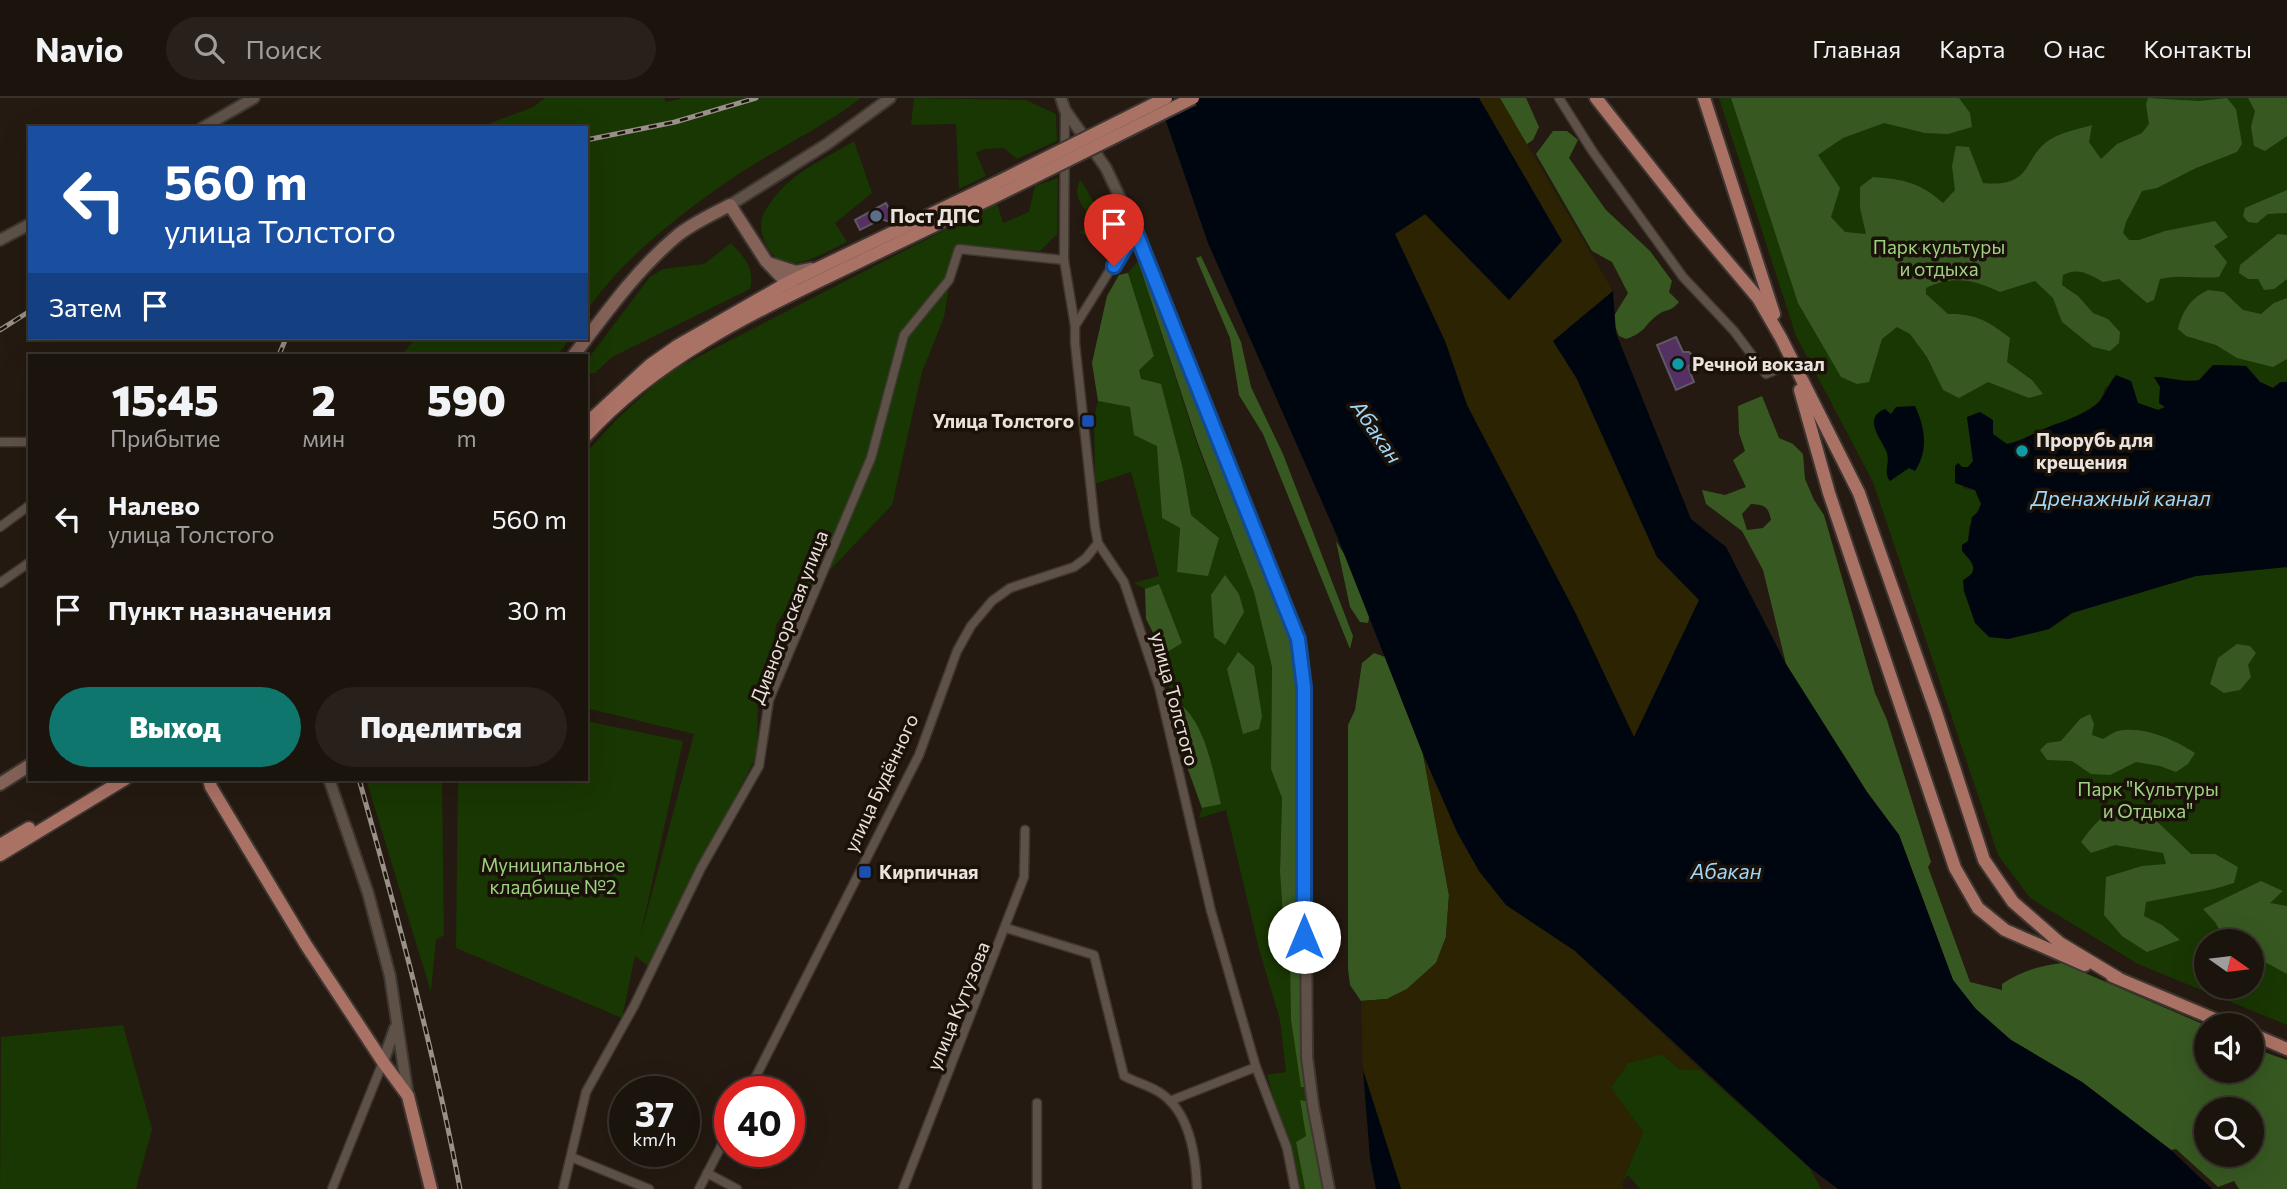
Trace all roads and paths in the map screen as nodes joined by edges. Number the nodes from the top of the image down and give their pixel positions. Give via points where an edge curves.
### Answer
1 (254, 98) edge
2 (890, 98) edge
3 (1166, 98) edge
4 (1193, 98) edge
5 (1559, 98) edge
6 (1596, 98) edge
7 (1704, 98) edge
8 (1061, 101) edge
9 (205, 126) edge
10 (1001, 187) junction
11 (730, 205) junction
12 (28, 225) edge
13 (1135, 230) junction
14 (0, 240) edge
15 (1064, 260) junction
16 (766, 261) junction
17 (821, 267) junction
18 (791, 288) junction
19 (1075, 326) junction
20 (588, 336) edge
21 (1781, 338) junction
22 (1792, 363) junction
23 (588, 422) edge
24 (588, 434) edge
25 (0, 442) edge
26 (28, 442) edge
27 (28, 506) edge
28 (0, 527) edge
29 (1098, 543) junction
30 (28, 563) edge
31 (0, 583) edge
32 (28, 766) edge
33 (107, 781) edge
34 (122, 781) edge
35 (330, 781) edge
36 (210, 783) edge
37 (0, 784) edge
38 (1024, 830) dead end
39 (0, 845) edge
40 (0, 855) edge
41 (1006, 928) junction
42 (2118, 978) junction
43 (2200, 1013) edge
44 (397, 1018) junction
45 (2264, 1039) edge
46 (2287, 1049) edge
47 (383, 1062) junction
48 (1256, 1067) junction
49 (756, 1076) edge
50 (408, 1096) junction
51 (1170, 1101) junction
52 (1037, 1103) dead end
53 (571, 1157) junction
54 (714, 1160) edge
55 (708, 1172) junction
56 (332, 1189) edge
57 (431, 1189) edge
58 (563, 1189) edge
59 (649, 1189) edge
60 (699, 1189) edge
61 (737, 1189) edge
62 (903, 1189) edge
63 (1037, 1189) edge
64 (1197, 1189) edge
65 (1296, 1189) edge
66 (1329, 1189) edge

1 - 9 street
2 - 11 street
3 - 10 main road, bridge
4 - 10 main road, bridge
5 - 22 street via 1683,277 1734,331 1766,374
6 - 21 main road via 1758,298
7 - 21 main road
8 - 13 street via 1106,168
8 - 15 street, улица Толстого
10 - 17 main road
10 - 18 main road
11 - 16 main road
11 - 20 main road via 680,234 657,255
12 - 14 street
13 - 19 street
13 - 66 street via 1298,639 1304,687 1307,1057
15 - 19 street, улица Толстого
15 - 53 street, Дивногорская улица via 959,249 950,280 904,335 871,457 769,700 760,766 701,868 586,1092
16 - 17 main road via 796,272
16 - 18 main road
17 - 18 main road
18 - 23 main road via 659,358
18 - 24 main road via 683,353
19 - 29 street, улица Толстого
21 - 22 main road
22 - 42 main road via 1859,493 1984,860 2013,902 2060,943
22 - 42 main road via 1829,493 1955,868 1978,908 2005,930
25 - 26 street
27 - 28 street
29 - 48 street, улица Толстого via 1124,582 1159,687 1211,911
29 - 49 street, улица Будённого via 1074,567 1010,589 992,601 971,626 957,651 919,755
30 - 31 street
32 - 37 main road
33 - 39 main road
34 - 40 main road
35 - 44 street via 368,892
36 - 47 main road via 306,945
38 - 41 street, улица Кутузова via 1024,877
41 - 51 street via 1094,955 1124,1076
41 - 62 street, улица Кутузова
42 - 43 main road
44 - 47 street
44 - 50 street
45 - 46 main road
47 - 50 main road
47 - 56 street
48 - 51 street
48 - 65 street, улица Толстого via 1287,1148
50 - 57 main road
51 - 64 street via 1192,1140
52 - 63 street
53 - 58 street, Дивногорская улица
53 - 59 street
54 - 55 street
55 - 60 street
55 - 61 street

